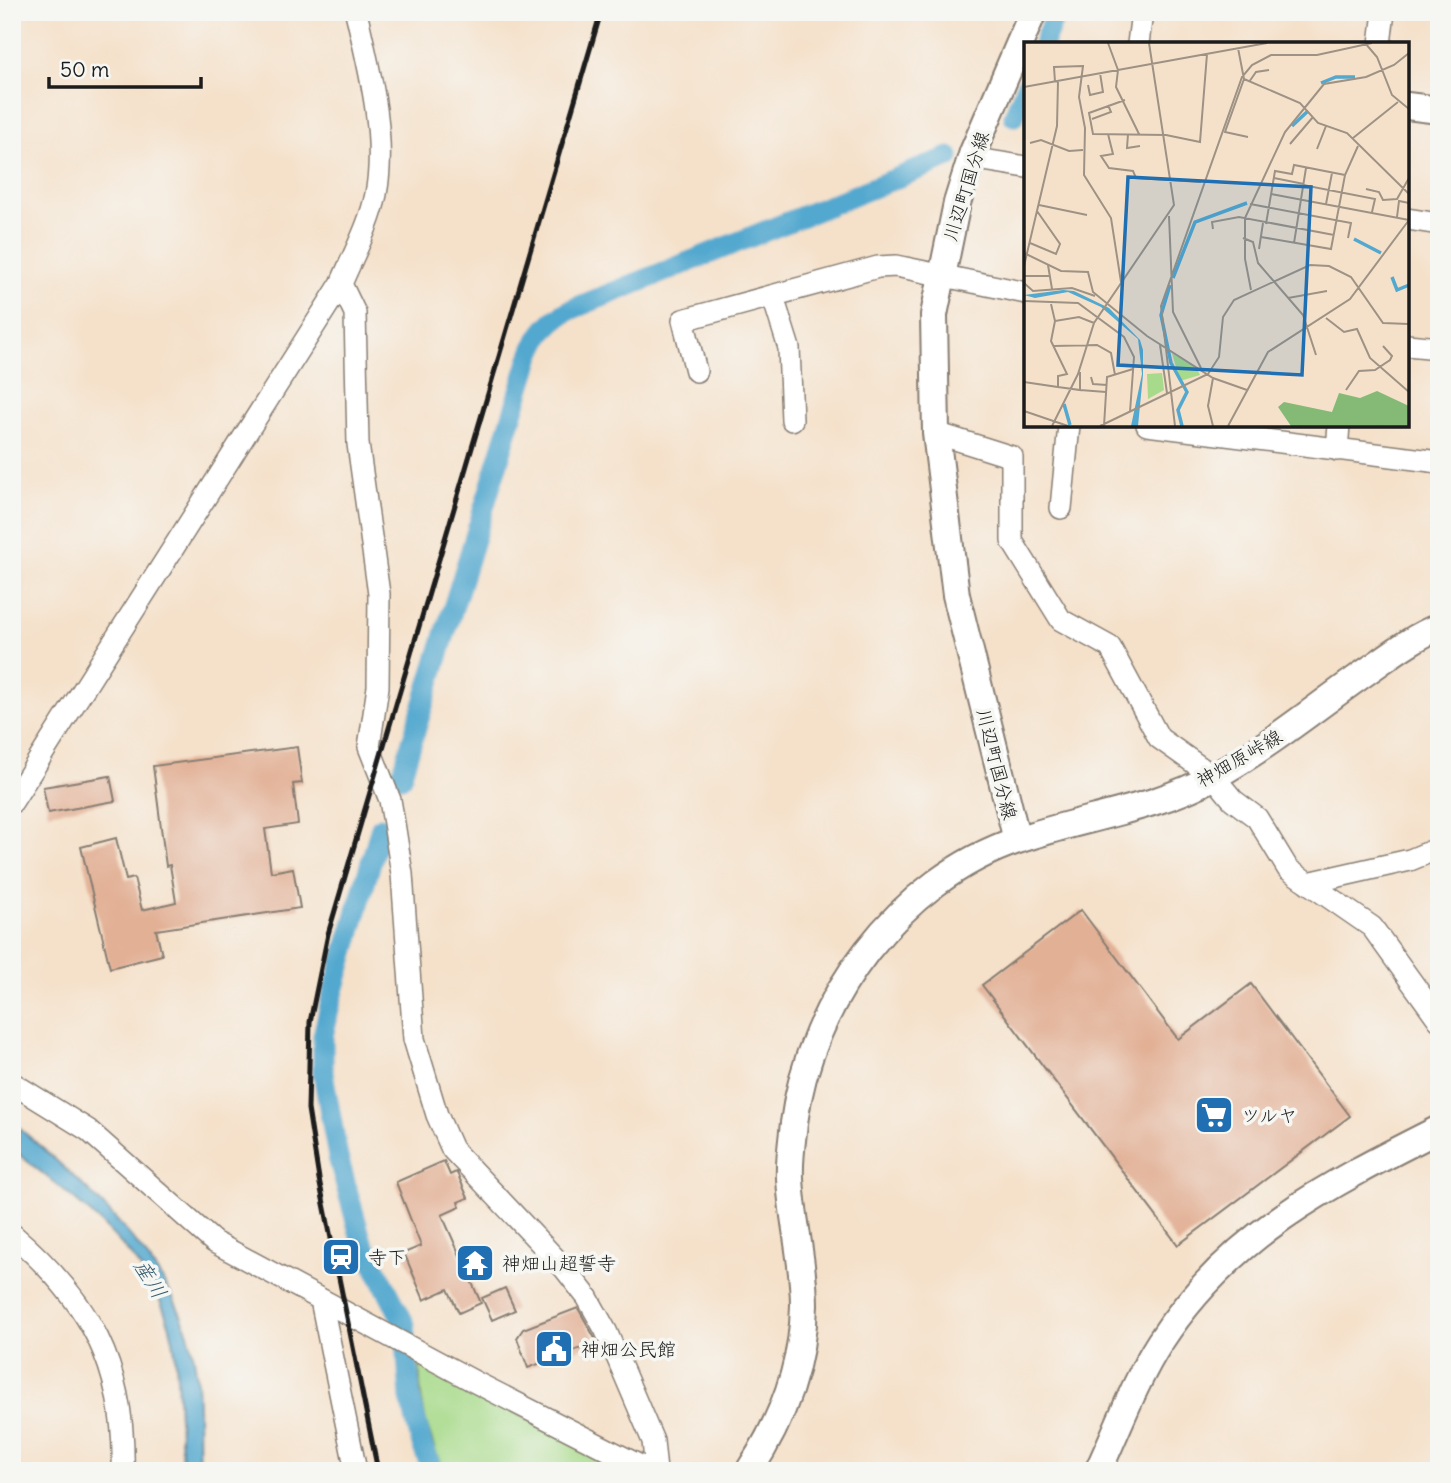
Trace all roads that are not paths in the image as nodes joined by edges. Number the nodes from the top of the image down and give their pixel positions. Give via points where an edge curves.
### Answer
1 (356, 12) edge
2 (1034, 12) edge
3 (1142, 12) edge
4 (1384, 12) edge
5 (1138, 42) edge
6 (1380, 42) edge
7 (1409, 106) edge
8 (1439, 110) edge
9 (971, 158) junction
10 (1024, 167) edge
11 (1409, 219) edge
12 (1439, 223) edge
13 (941, 274) junction
14 (341, 284) junction
15 (1024, 293) edge
16 (773, 297) junction
17 (1409, 345) edge
18 (1439, 348) edge
19 (696, 371) dead end
20 (792, 419) dead end
21 (1069, 427) edge
22 (1162, 427) edge
23 (1339, 427) edge
24 (936, 433) junction
25 (1337, 450) junction
26 (1439, 462) edge
27 (1061, 508) dead end
28 (1439, 627) edge
29 (1214, 777) junction
30 (12, 802) edge
31 (1017, 840) junction
32 (1439, 848) edge
33 (1308, 883) junction
34 (1439, 1020) edge
35 (12, 1083) edge
36 (1439, 1129) edge
37 (12, 1234) edge
38 (321, 1300) junction
39 (123, 1471) edge
40 (356, 1471) edge
41 (650, 1471) edge
42 (656, 1471) edge
43 (748, 1471) edge
44 (1098, 1471) edge

1 - 14 street via 376,122 379,175 368,218
2 - 9 street, 川辺町国分線
3 - 5 street
4 - 6 street
7 - 8 street
9 - 10 street
9 - 13 street, 川辺町国分線
11 - 12 street
13 - 15 street
13 - 16 street via 877,267
13 - 24 street, 川辺町国分線 via 934,315
14 - 30 street
14 - 42 street via 355,313 358,444 379,594 378,688 369,747 390,800 402,874 414,1039 452,1149 587,1297 653,1441
16 - 19 street via 682,320
16 - 20 street via 789,348
17 - 18 street
21 - 27 street
22 - 25 street
23 - 25 street
24 - 29 street via 1012,457 1012,541 1061,620 1110,648 1159,738
24 - 31 street, 川辺町国分線 via 956,596
25 - 26 street
28 - 29 street, 神畑原峠線
29 - 31 street, 神畑原峠線 via 1136,809
29 - 33 street via 1233,800 1257,817 1288,869
31 - 43 street, 川辺町国分線 via 960,867 911,904 871,947 825,1018 807,1062 791,1151 804,1305 801,1341 784,1406
32 - 33 street via 1410,860
33 - 34 street via 1372,927
35 - 38 street via 88,1130 214,1242
36 - 44 street via 1319,1191 1235,1252 1159,1343
37 - 39 street via 63,1284 103,1345 121,1411
38 - 40 street
38 - 41 street

